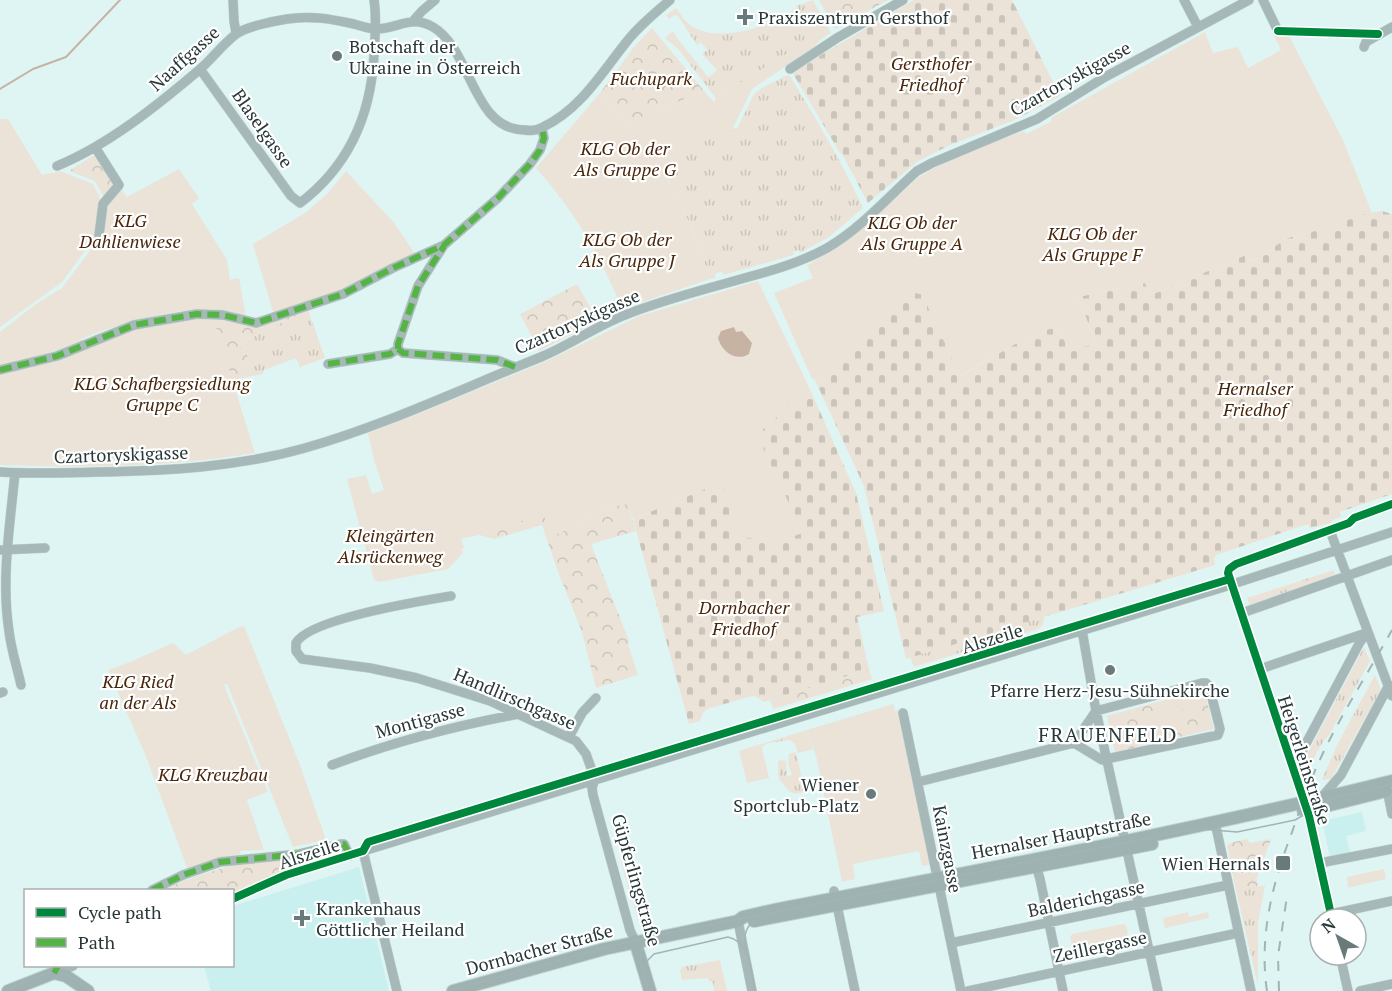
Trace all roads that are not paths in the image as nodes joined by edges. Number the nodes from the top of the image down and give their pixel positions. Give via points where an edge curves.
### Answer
1 (233, 0) edge
2 (374, 0) edge
3 (435, 0) edge
4 (670, 0) edge
5 (903, 0) edge
6 (1184, 0) edge
7 (1249, 0) edge
8 (1263, 0) edge
9 (414, 21) junction
10 (1198, 27) junction
11 (1392, 27) edge
12 (376, 29) junction
13 (1278, 31) dead end
14 (236, 33) junction
15 (1364, 48) dead end
16 (200, 69) junction
17 (790, 69) dead end
18 (542, 128) junction
19 (95, 147) junction
20 (57, 166) dead end
21 (99, 235) dead end
22 (444, 245) junction
23 (398, 349) junction
24 (328, 364) dead end
25 (514, 367) junction
26 (0, 370) edge
27 (0, 472) edge
28 (15, 473) junction
29 (1392, 504) edge
30 (1332, 529) junction
31 (1392, 532) edge
32 (45, 548) dead end
33 (4, 550) edge
34 (1337, 551) junction
35 (1392, 560) edge
36 (1347, 576) junction
37 (1232, 584) junction
38 (451, 596) dead end
39 (1242, 613) junction
40 (4, 630) edge
41 (1082, 630) junction
42 (1368, 632) junction
43 (1260, 669) junction
44 (21, 685) dead end
45 (1391, 691) edge
46 (596, 698) dead end
47 (1096, 711) junction
48 (903, 713) dead end
49 (519, 714) junction
50 (569, 737) junction
51 (1074, 743) junction
52 (1108, 760) junction
53 (332, 765) dead end
54 (1293, 768) junction
55 (595, 779) junction
56 (918, 782) junction
57 (1389, 788) edge
58 (1322, 798) junction
59 (1305, 806) junction
60 (1392, 814) edge
61 (1215, 825) junction
62 (1127, 848) junction
63 (1392, 849) edge
64 (363, 851) junction
65 (350, 855) junction
66 (1320, 863) junction
67 (1036, 867) junction
68 (937, 878) junction
69 (1228, 885) junction
70 (156, 889) edge
71 (234, 898) edge
72 (836, 898) junction
73 (1392, 901) edge
74 (1139, 903) junction
75 (1330, 907) edge
76 (1368, 907) edge
77 (1049, 922) junction
78 (739, 926) junction
79 (1238, 933) junction
80 (635, 941) junction
81 (951, 943) junction
82 (1149, 953) junction
83 (1343, 967) edge
84 (56, 969) edge
85 (1059, 972) junction
86 (1392, 984) edge
87 (8, 991) edge
88 (88, 991) edge
89 (397, 991) edge
90 (453, 991) edge
91 (650, 991) edge
92 (752, 991) edge
93 (855, 991) edge
94 (961, 991) edge
95 (968, 991) edge
96 (1063, 991) edge
97 (1158, 991) edge
98 (1251, 991) edge
99 (1348, 991) edge
100 (1360, 991) edge

1 - 14 street
2 - 12 street
3 - 9 street
4 - 18 street via 642,25 577,104
5 - 17 street
6 - 10 street
7 - 10 street, Czartoryskigasse
8 - 13 street
9 - 12 street, Naaffgasse
9 - 18 street via 442,33 499,123 512,130
10 - 25 street, Czartoryskigasse via 1037,119 932,162 838,242 808,258 622,316
11 - 15 street via 1366,42
12 - 14 street, Naaffgasse via 301,17
12 - 16 street, Blaselgasse via 370,96 356,134 334,169 300,203
14 - 16 street, Naaffgasse
16 - 19 street, Naaffgasse
18 - 22 street via 540,150 530,164
19 - 20 street, Naaffgasse
19 - 21 street via 119,185 103,204
22 - 23 street via 418,286
22 - 26 street via 343,294 264,321 200,314 168,318 134,325 39,362
23 - 24 street via 390,354
23 - 25 street via 404,353 496,360
25 - 28 street, Czartoryskigasse via 351,433 264,458 142,471
27 - 28 street, Czartoryskigasse
28 - 33 street
29 - 30 street
30 - 34 street
30 - 37 street via 1236,564 1229,569
31 - 34 street, Alszeile
32 - 33 street
33 - 40 street
34 - 36 street
34 - 37 street, Alszeile
35 - 36 street
36 - 39 street
36 - 42 street
37 - 39 street, Heigerleinstraße
37 - 41 street, Alszeile
38 - 49 street, Handlirschgasse via 378,610 326,626 299,638 296,651 302,659 370,668 452,688
39 - 43 street, Heigerleinstraße
40 - 44 street
41 - 47 street
41 - 55 street, Alszeile
42 - 43 street
42 - 45 street
42 - 54 street
43 - 54 street, Heigerleinstraße
45 - 58 street via 1341,775
46 - 50 street
47 - 51 street
47 - 52 street
47 - 52 street via 1206,683 1220,729 1216,736
48 - 56 street, Kainzgasse
49 - 50 street, Handlirschgasse
49 - 53 street, Montigasse via 432,732
50 - 55 street, Handlirschgasse via 586,754
51 - 52 street via 1099,759
51 - 56 street
52 - 62 street
54 - 59 street, Heigerleinstraße
55 - 64 street, Alszeile
55 - 80 street, Güpferlingstraße via 593,795
56 - 68 street, Kainzgasse
57 - 58 main road, Hernalser Hauptstraße
57 - 59 main road, Hernalser Hauptstraße via 1322,807
57 - 60 street
58 - 59 main road, Hernalser Hauptstraße
59 - 61 main road, Hernalser Hauptstraße
59 - 66 street, Heigerleinstraße
61 - 62 main road, Hernalser Hauptstraße
61 - 69 street
62 - 67 main road, Hernalser Hauptstraße
62 - 74 street
63 - 66 street
64 - 65 street, Alszeile
64 - 89 street
65 - 70 street, Alszeile via 344,844 299,854 220,862
65 - 71 street, Alszeile via 286,875
66 - 75 street, Heigerleinstraße
67 - 68 main road, Hernalser Hauptstraße
67 - 77 street
68 - 72 main road, Hernalser Hauptstraße
68 - 81 street, Kainzgasse
69 - 74 street, Balderichgasse
69 - 79 street
72 - 78 main road, Hernalser Hauptstraße via 743,917
72 - 93 street
73 - 76 street
74 - 77 street, Balderichgasse
74 - 82 street
77 - 81 street, Balderichgasse
77 - 85 street
78 - 80 main road, Hernalser Hauptstraße
78 - 92 street
79 - 82 street, Zeillergasse
79 - 98 street
80 - 90 main road, Dornbacher Straße
80 - 91 main road, Güpferlingstraße
81 - 94 street, Kainzgasse
82 - 85 street, Zeillergasse
82 - 97 street
83 - 99 street
84 - 87 main road
84 - 88 main road
85 - 95 street, Zeillergasse
85 - 96 street
86 - 100 street

